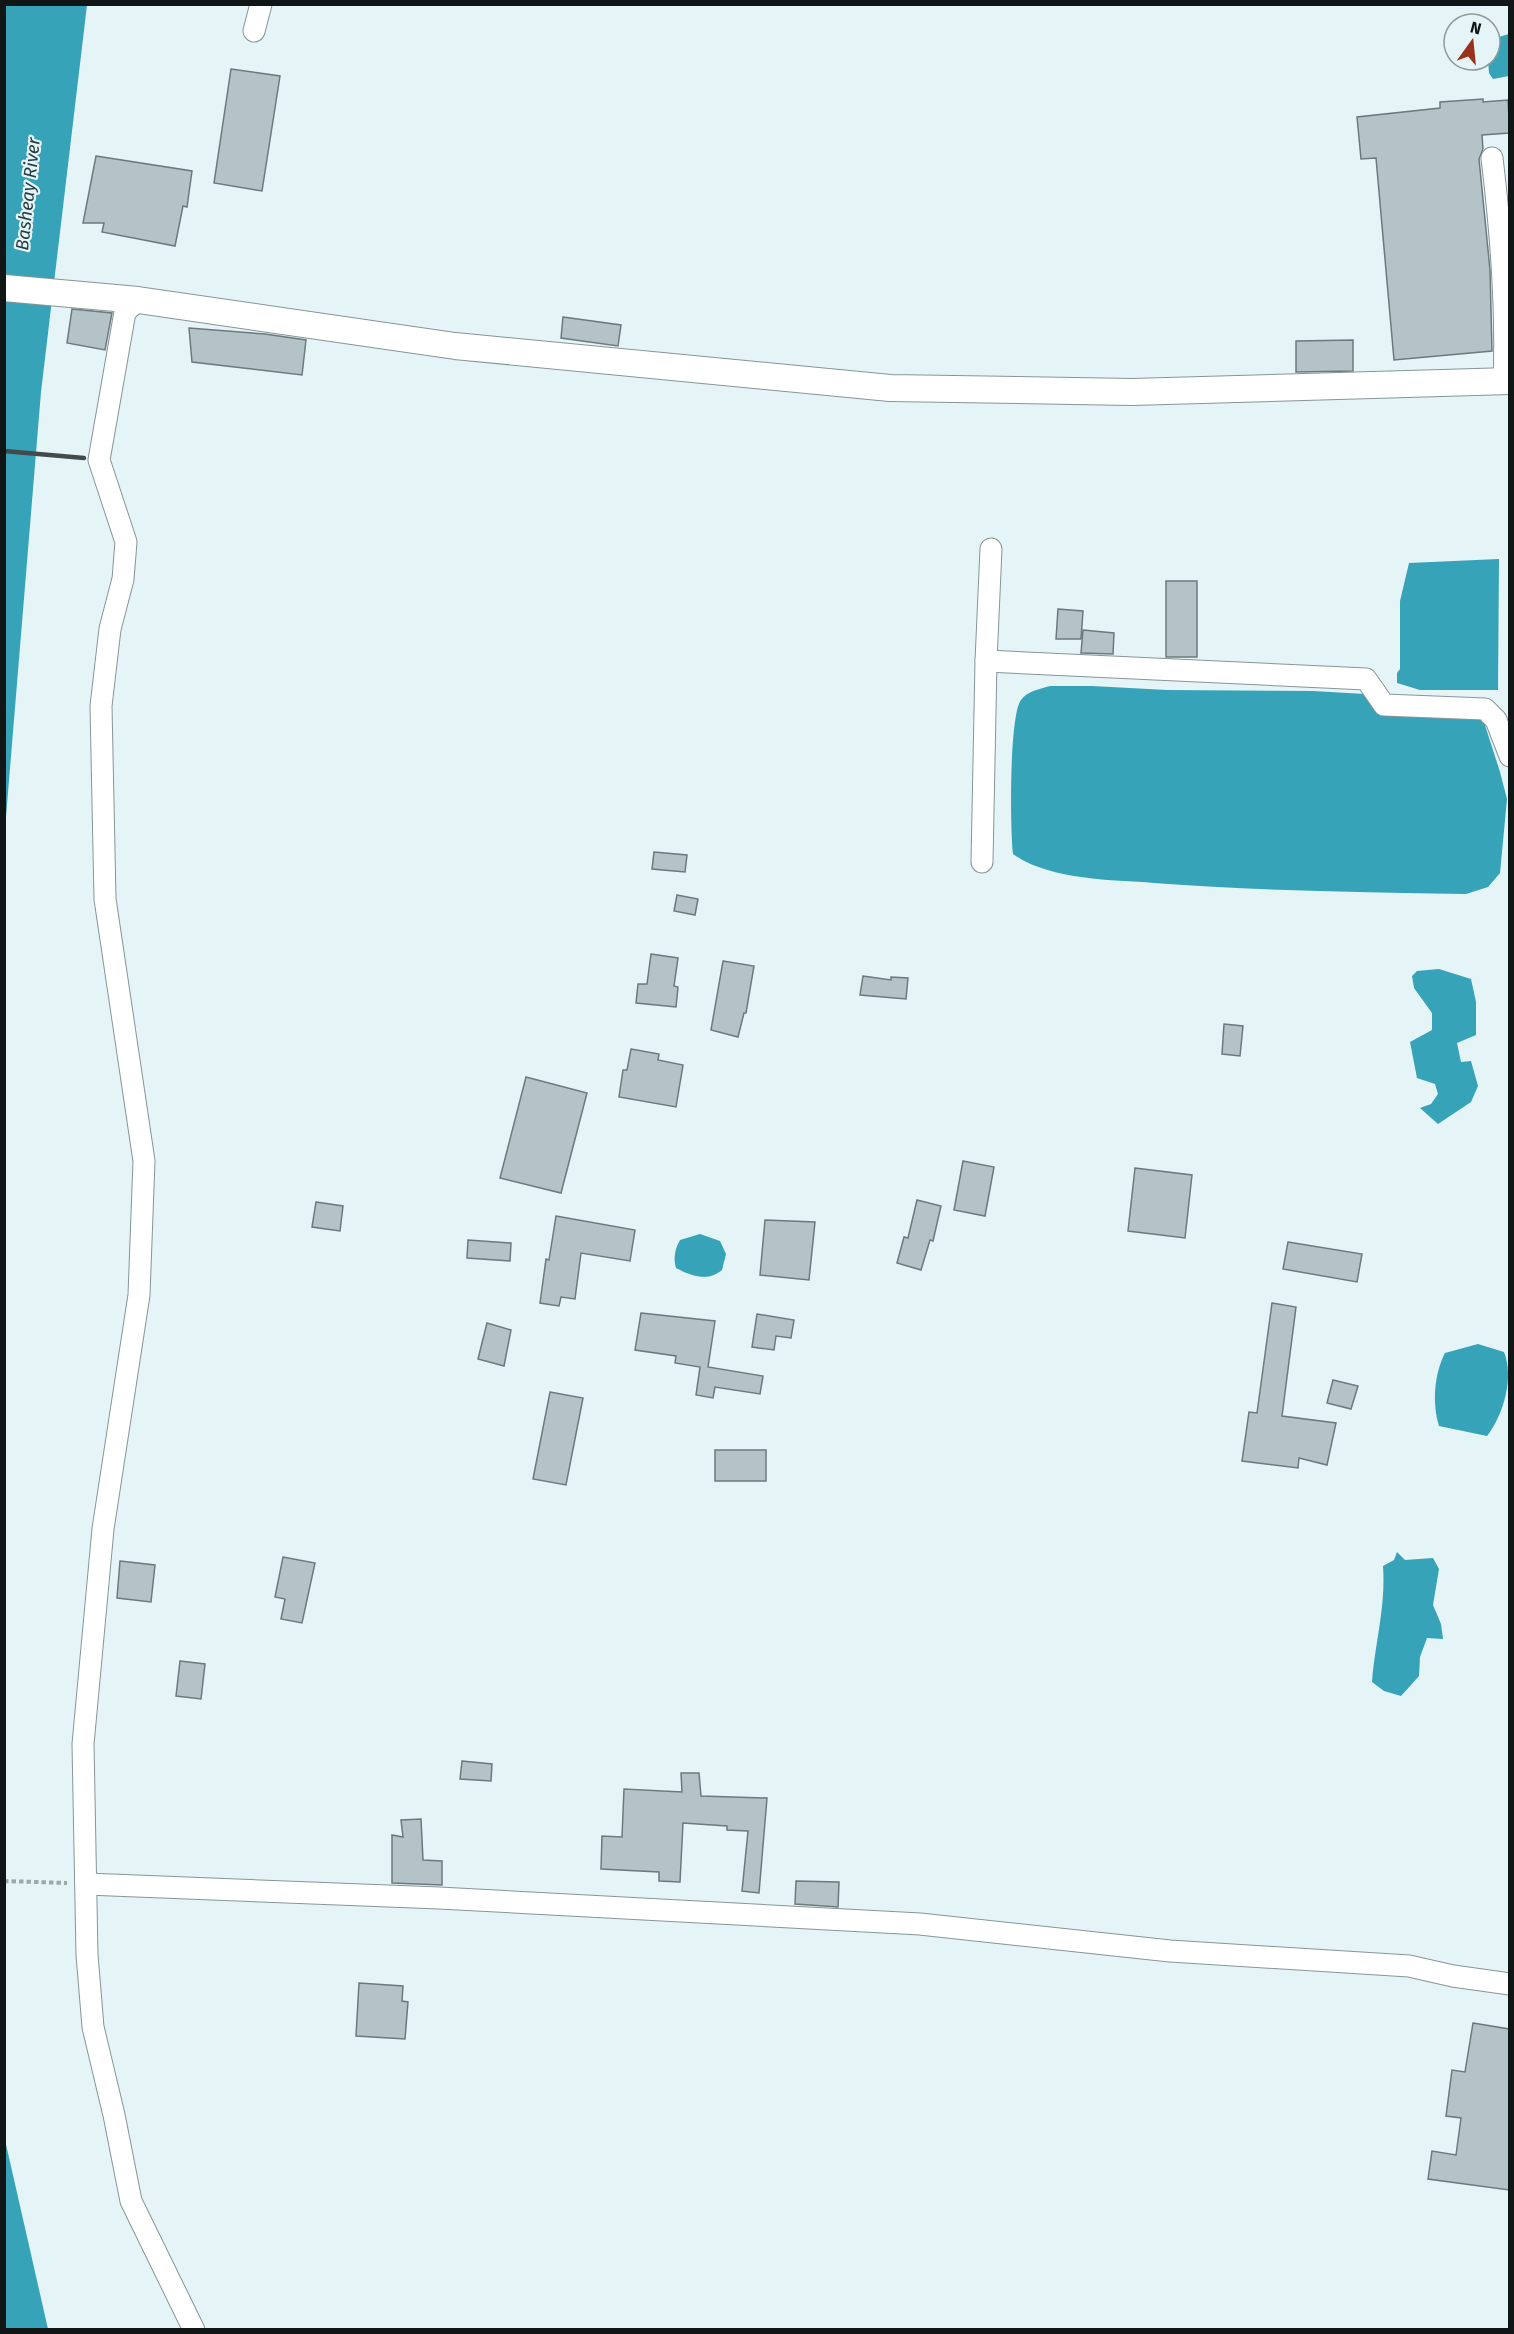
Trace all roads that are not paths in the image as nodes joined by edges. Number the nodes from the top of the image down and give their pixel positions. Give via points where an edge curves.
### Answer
1 (261, 4) edge
2 (254, 32) dead end
3 (1492, 158) dead end
4 (4, 288) edge
5 (130, 300) junction
6 (1507, 382) edge
7 (991, 549) dead end
8 (986, 661) junction
9 (1509, 756) edge
10 (982, 862) dead end
11 (86, 1884) junction
12 (1509, 1984) edge
13 (194, 2330) edge

1 - 2 street
3 - 6 street
4 - 5 street
5 - 6 street via 455,346 890,388 1132,392
5 - 11 street via 99,460 126,542 101,706 105,899 144,1161 139,1295 103,1529 83,1744
7 - 8 street
8 - 9 street via 1366,679 1384,705 1485,709 1496,720
8 - 10 street
11 - 12 street via 920,1924 1170,1951 1409,1966
11 - 13 street via 93,2027 131,2201

